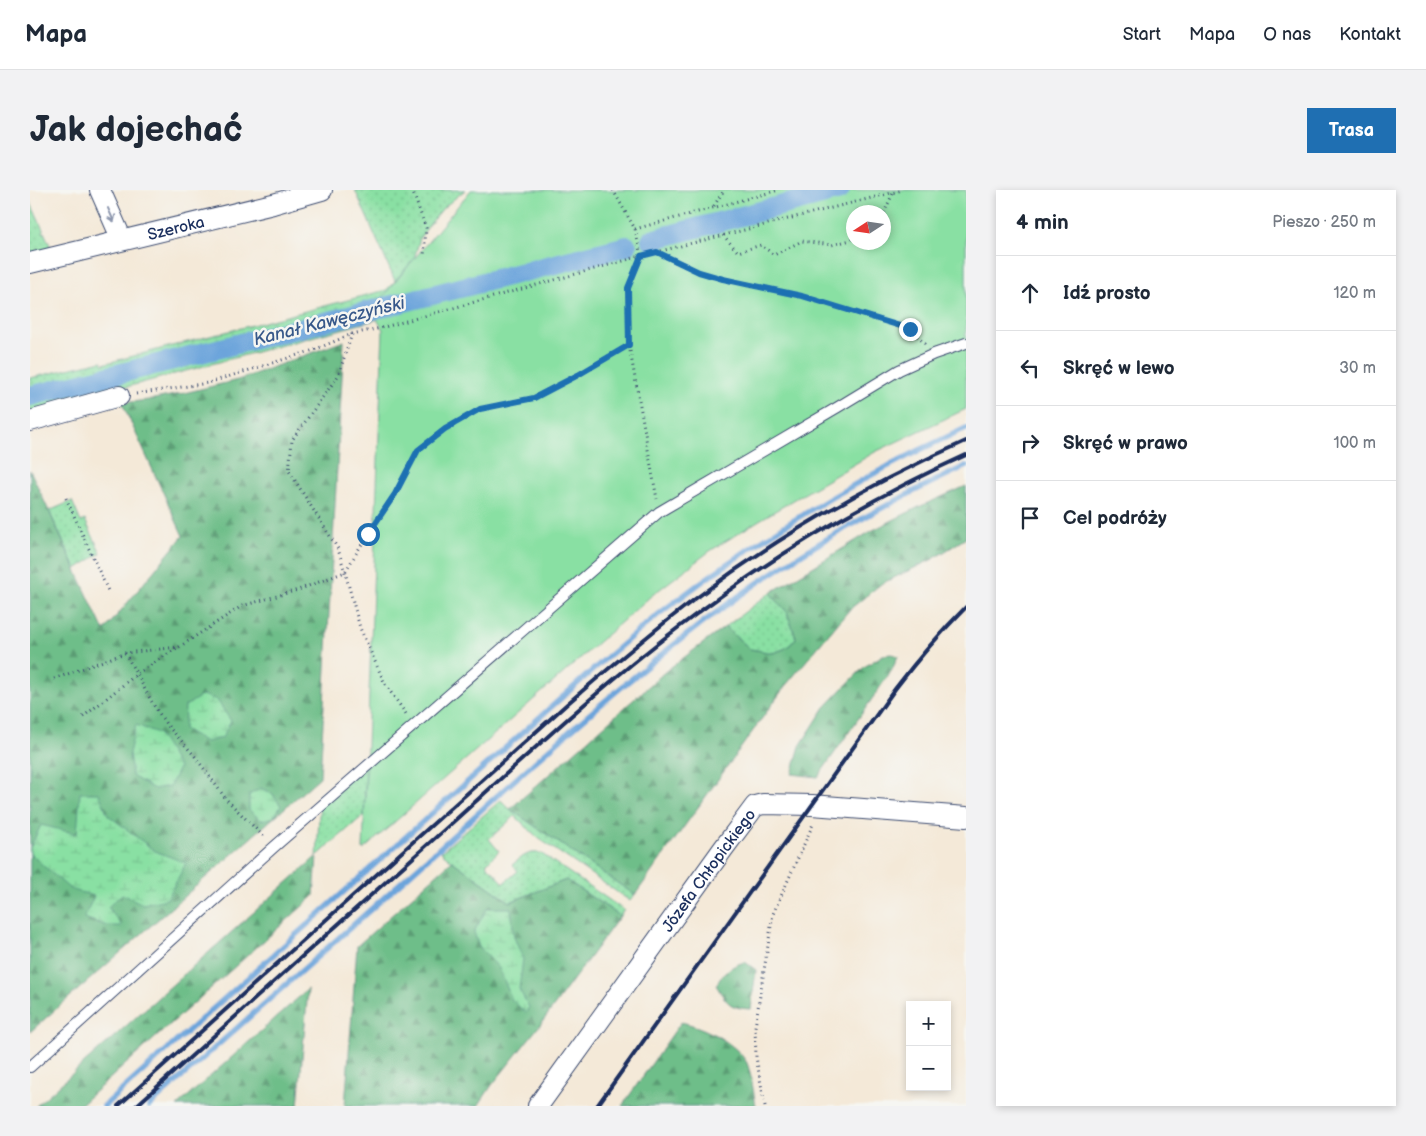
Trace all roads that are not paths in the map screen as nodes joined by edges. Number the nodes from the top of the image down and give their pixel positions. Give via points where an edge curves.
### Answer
1 (100, 190) edge
2 (322, 190) edge
3 (270, 197) edge
4 (122, 240) junction
5 (30, 263) edge
6 (966, 343) edge
7 (119, 396) road end
8 (30, 421) edge
9 (966, 817) edge
10 (30, 1067) edge
11 (538, 1106) edge

1 -> 4 street
2 - 3 street, Szeroka
3 - 4 street, Szeroka
4 - 5 street, Szeroka
6 - 10 lane via 899,370 659,512 413,724
7 - 8 street
9 - 11 street, Józefa Chłopickiego via 821,806 755,806

